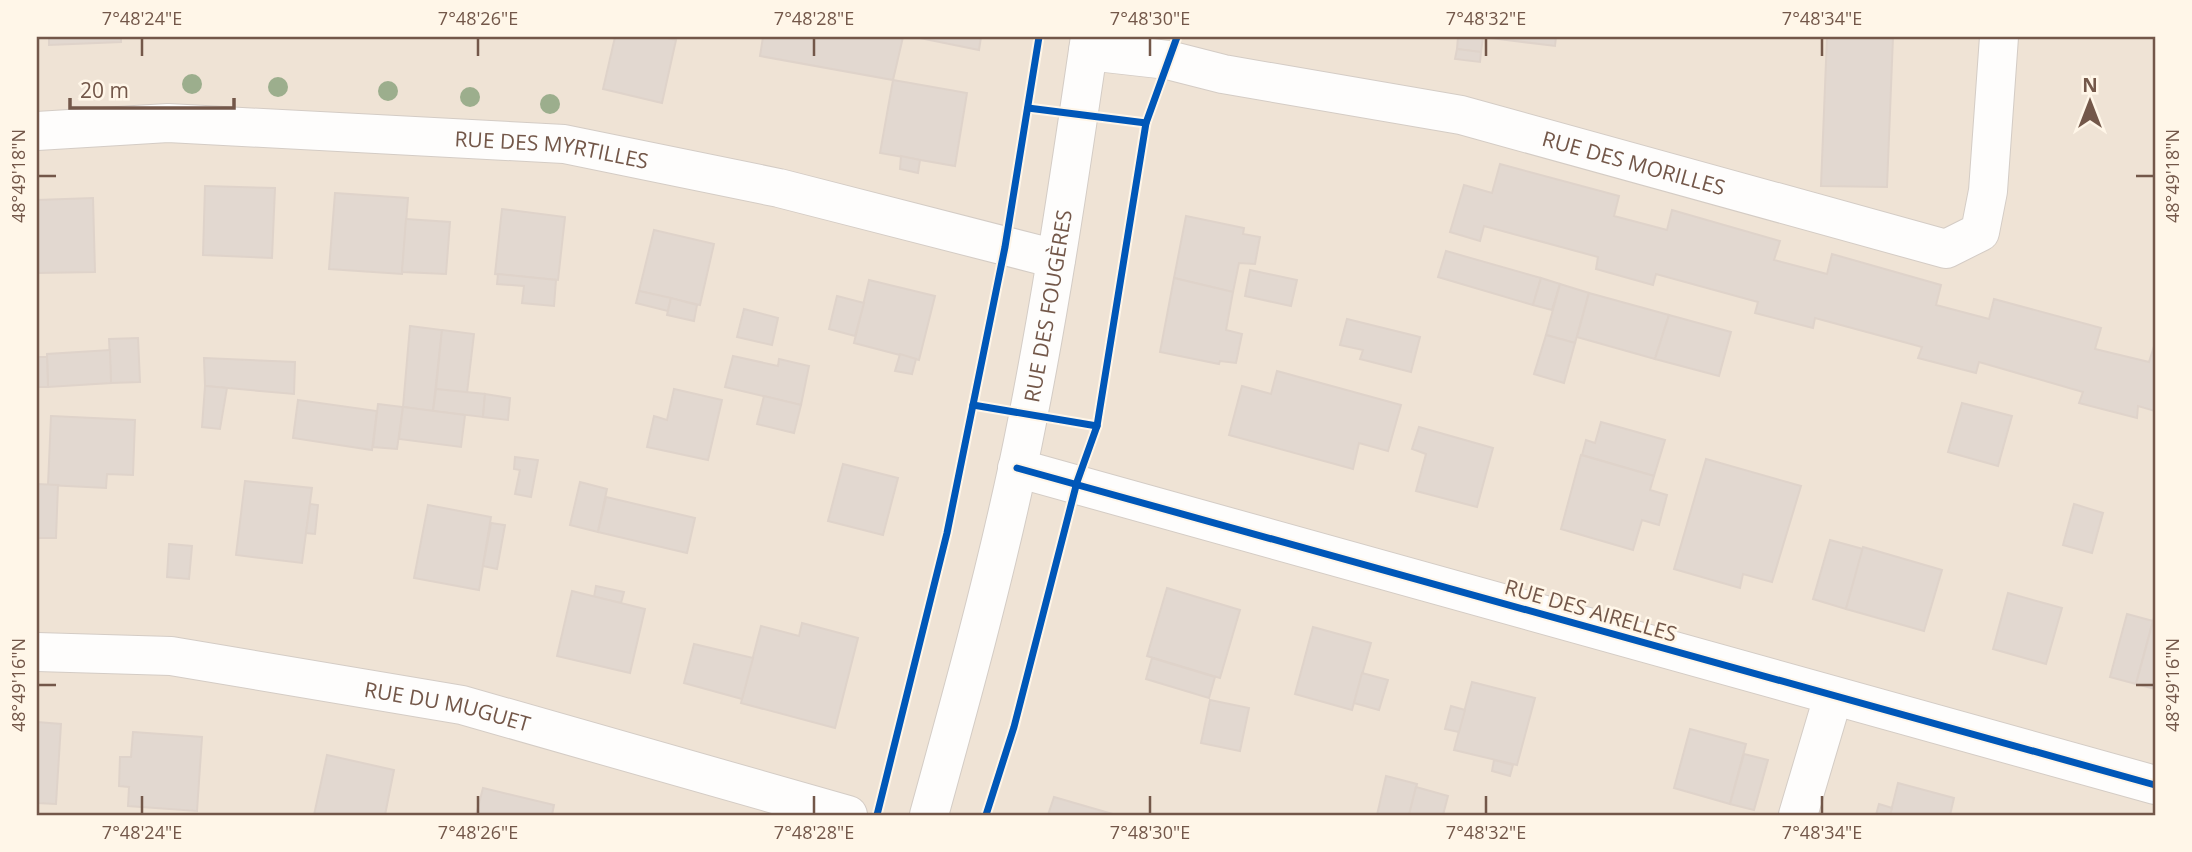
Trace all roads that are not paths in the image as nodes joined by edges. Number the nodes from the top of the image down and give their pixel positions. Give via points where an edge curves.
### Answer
1 (1999, 37) edge
2 (1089, 44) edge
3 (37, 131) edge
4 (1056, 259) junction
5 (1017, 468) junction
6 (37, 652) edge
7 (1833, 697) junction
8 (2155, 785) edge
9 (848, 815) edge
10 (929, 815) edge
11 (1798, 815) edge

1 - 2 street, RUE DES MORILLES via 1988,191 1980,232 1946,249 1461,115 1223,74
2 - 4 street, RUE DES FOUGÈRES
3 - 4 street, RUE DES MYRTILLES via 168,123 564,144 779,188
4 - 5 street, RUE DES FOUGÈRES
5 - 7 street, RUE DES AIRELLES
5 - 10 street, RUE DES FOUGÈRES
6 - 9 street, RUE DU MUGUET via 171,656 462,705
7 - 8 street, RUE DES AIRELLES
7 - 11 street

